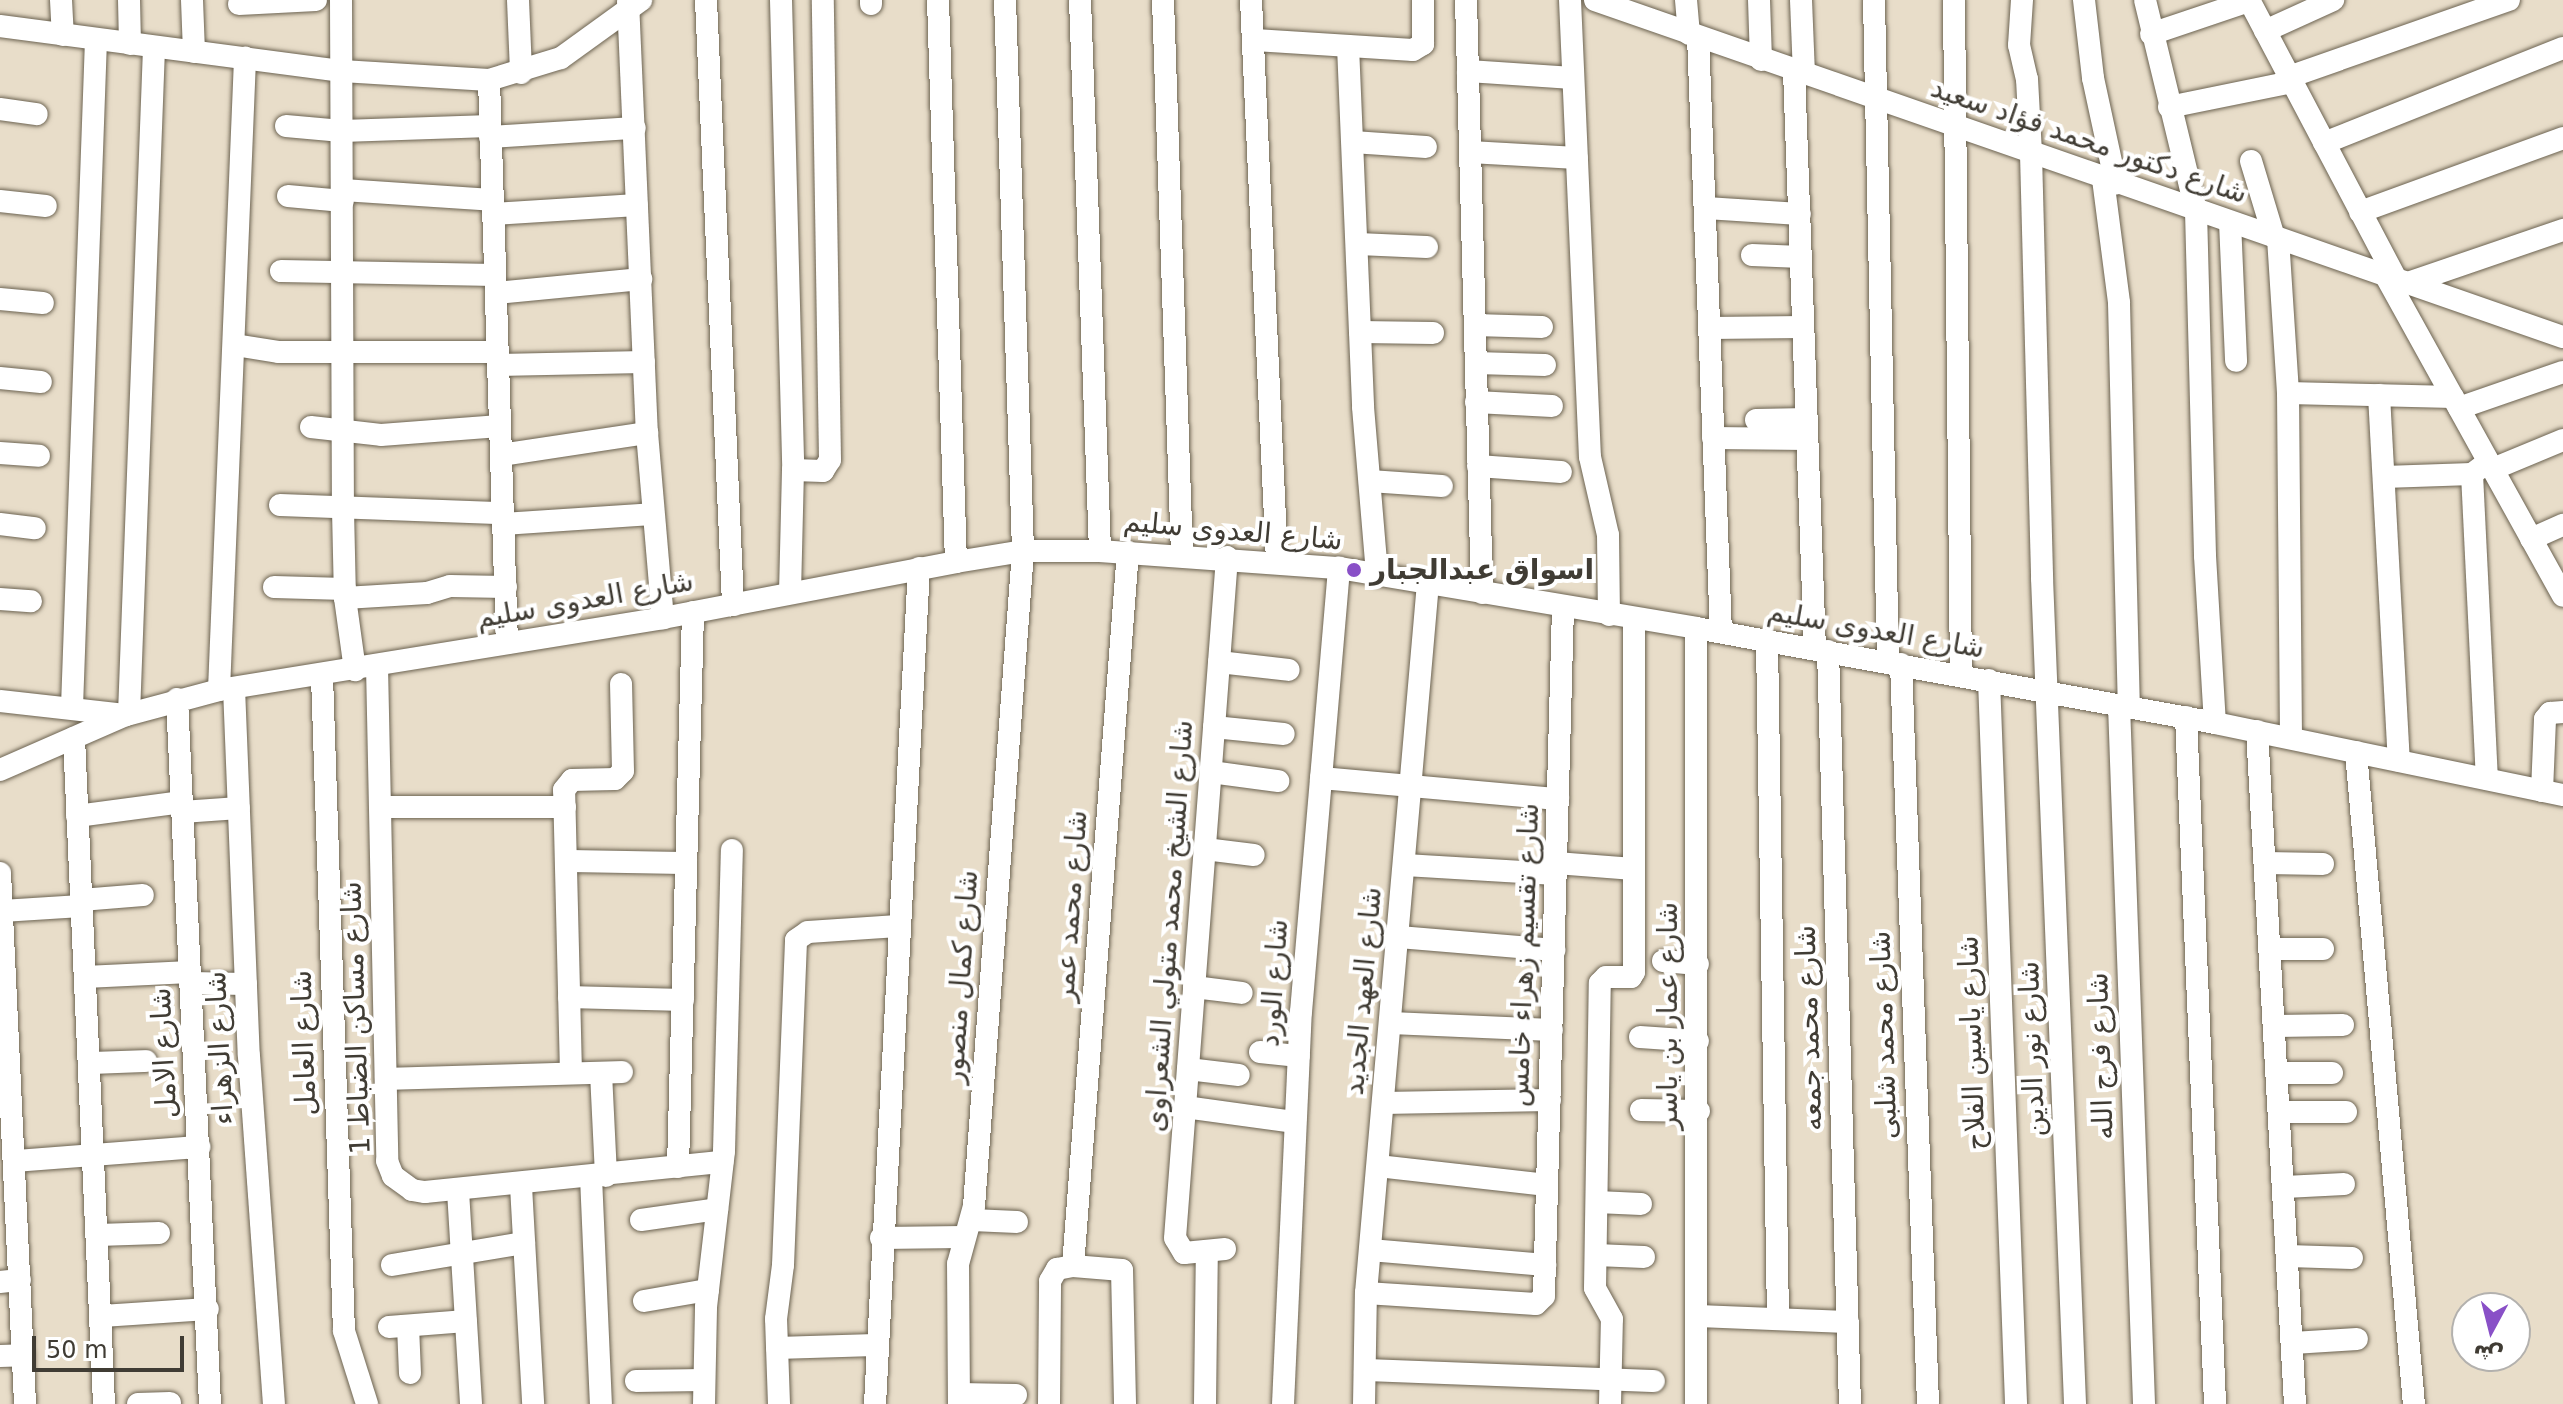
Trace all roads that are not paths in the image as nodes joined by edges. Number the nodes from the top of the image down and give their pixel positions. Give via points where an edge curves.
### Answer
1 (61, 0) edge
2 (129, 0) edge
3 (192, 0) edge
4 (316, 0) edge
5 (341, 0) edge
6 (518, 0) edge
7 (706, 0) edge
8 (781, 0) edge
9 (823, 0) edge
10 (938, 0) edge
11 (1005, 0) edge
12 (1080, 0) edge
13 (1163, 0) edge
14 (1251, 0) edge
15 (1423, 0) edge
16 (1466, 0) edge
17 (1570, 0) edge
18 (1595, 0) edge
19 (1686, 0) edge
20 (1759, 0) edge
21 (1801, 0) edge
22 (1874, 0) edge
23 (1954, 0) edge
24 (2022, 0) edge
25 (2084, 0) edge
26 (2145, 0) edge
27 (2249, 0) edge
28 (2333, 0) edge
29 (2509, 0) edge
30 (633, 3) edge
31 (239, 4) dead end
32 (0, 26) edge
33 (2265, 31) junction
34 (2151, 34) junction
35 (63, 35) junction
36 (1694, 36) junction
37 (96, 39) junction
38 (1255, 40) junction
39 (130, 44) junction
40 (1348, 46) junction
41 (154, 47) junction
42 (2563, 48) edge
43 (194, 52) junction
44 (245, 58) junction
45 (1761, 60) junction
46 (342, 71) junction
47 (1468, 71) junction
48 (521, 73) junction
49 (1799, 73) junction
50 (1573, 78) junction
51 (489, 80) junction
52 (2291, 80) junction
53 (1876, 100) junction
54 (2169, 107) junction
55 (0, 109) edge
56 (37, 114) dead end
57 (286, 126) dead end
58 (635, 128) junction
59 (1959, 129) junction
60 (342, 131) junction
61 (490, 131) junction
62 (2563, 138) edge
63 (1353, 142) junction
64 (2324, 143) junction
65 (1426, 147) dead end
66 (1470, 152) junction
67 (2031, 154) junction
68 (1577, 158) junction
69 (2251, 161) dead end
70 (2110, 182) junction
71 (288, 196) dead end
72 (343, 196) junction
73 (0, 201) edge
74 (637, 205) junction
75 (46, 206) dead end
76 (493, 207) junction
77 (1706, 208) junction
78 (2196, 211) junction
79 (2360, 212) junction
80 (1800, 214) junction
81 (2230, 222) junction
82 (2563, 230) edge
83 (2276, 238) junction
84 (1358, 244) junction
85 (1427, 247) dead end
86 (1752, 255) dead end
87 (1801, 257) junction
88 (281, 271) dead end
89 (344, 274) junction
90 (2397, 277) junction
91 (641, 279) junction
92 (495, 284) junction
93 (0, 299) edge
94 (43, 303) dead end
95 (1475, 325) junction
96 (1542, 327) dead end
97 (1803, 327) junction
98 (1710, 328) junction
99 (1360, 332) junction
100 (1433, 333) dead end
101 (2563, 337) edge
102 (235, 345) junction
103 (344, 351) junction
104 (498, 358) junction
105 (2236, 361) dead end
106 (644, 362) junction
107 (1476, 363) junction
108 (1545, 365) dead end
109 (2563, 372) edge
110 (0, 378) edge
111 (41, 382) dead end
112 (2288, 393) junction
113 (2379, 395) junction
114 (1476, 402) junction
115 (2456, 402) junction
116 (1552, 406) dead end
117 (1756, 420) dead end
118 (500, 426) junction
119 (311, 427) dead end
120 (1807, 429) junction
121 (344, 430) junction
122 (647, 433) junction
123 (1713, 438) junction
124 (2563, 440) edge
125 (0, 453) edge
126 (501, 455) junction
127 (39, 456) dead end
128 (1478, 466) junction
129 (2484, 468) junction
130 (793, 470) junction
131 (1561, 472) dead end
132 (2384, 477) junction
133 (1370, 481) junction
134 (1442, 486) dead end
135 (280, 505) dead end
136 (343, 510) junction
137 (652, 514) junction
138 (503, 519) junction
139 (0, 524) edge
140 (2563, 525) edge
141 (35, 528) dead end
142 (2531, 539) junction
143 (1023, 551) junction
144 (1100, 551) junction
145 (1128, 552) junction
146 (1182, 555) junction
147 (1227, 557) junction
148 (956, 562) junction
149 (1277, 562) junction
150 (919, 568) junction
151 (1339, 568) junction
152 (1377, 575) junction
153 (1428, 583) junction
154 (274, 587) dead end
155 (506, 587) junction
156 (345, 593) junction
157 (790, 593) junction
158 (1482, 593) junction
159 (2563, 596) edge
160 (0, 599) edge
161 (31, 601) dead end
162 (733, 605) junction
163 (1563, 608) junction
164 (693, 612) junction
165 (1609, 615) junction
166 (663, 618) junction
167 (1634, 618) junction
168 (1696, 628) junction
169 (1721, 632) junction
170 (1767, 641) junction
171 (507, 643) junction
172 (1822, 650) junction
173 (1219, 662) junction
174 (1894, 663) junction
175 (366, 668) junction
176 (1289, 670) dead end
177 (1961, 675) junction
178 (322, 676) junction
179 (1989, 680) junction
180 (621, 684) dead end
181 (227, 689) junction
182 (2048, 692) junction
183 (177, 699) junction
184 (0, 701) edge
185 (2124, 706) junction
186 (72, 707) junction
187 (2563, 712) edge
188 (128, 715) junction
189 (2186, 717) junction
190 (2215, 723) junction
191 (1214, 727) junction
192 (2257, 731) junction
193 (1284, 734) dead end
194 (74, 738) junction
195 (2291, 738) junction
196 (2356, 752) junction
197 (2399, 760) junction
198 (0, 770) edge
199 (1211, 772) junction
200 (1321, 778) junction
201 (2487, 779) junction
202 (1278, 781) dead end
203 (1411, 789) junction
204 (2552, 793) edge
205 (1558, 799) junction
206 (182, 807) junction
207 (380, 807) junction
208 (565, 807) junction
209 (239, 808) junction
210 (77, 816) junction
211 (1205, 849) junction
212 (732, 850) dead end
213 (1254, 855) dead end
214 (567, 861) junction
215 (686, 863) junction
216 (2266, 863) junction
217 (2323, 864) dead end
218 (1405, 865) junction
219 (1556, 869) junction
220 (1634, 869) junction
221 (0, 873) edge
222 (143, 895) dead end
223 (81, 903) junction
224 (2, 907) edge
225 (898, 926) junction
226 (1399, 937) junction
227 (2271, 949) junction
228 (2323, 949) dead end
229 (1554, 950) junction
230 (1663, 961) dead end
231 (1698, 964) junction
232 (3, 972) edge
233 (85, 977) junction
234 (190, 978) junction
235 (246, 984) junction
236 (1194, 987) junction
237 (1242, 993) dead end
238 (569, 997) junction
239 (683, 1000) junction
240 (1391, 1023) junction
241 (2343, 1025) dead end
242 (2276, 1026) junction
243 (1552, 1030) junction
244 (1640, 1037) dead end
245 (1698, 1041) junction
246 (1260, 1052) dead end
247 (1299, 1056) junction
248 (5, 1059) edge
249 (146, 1061) dead end
250 (89, 1063) junction
251 (1188, 1069) junction
252 (571, 1073) junction
253 (2279, 1073) junction
254 (2332, 1073) dead end
255 (1239, 1075) dead end
256 (386, 1079) junction
257 (1550, 1100) junction
258 (1383, 1103) junction
259 (1185, 1107) junction
260 (1641, 1110) dead end
261 (1699, 1111) junction
262 (2281, 1112) junction
263 (2346, 1112) dead end
264 (1295, 1122) junction
265 (7, 1129) edge
266 (199, 1147) junction
267 (94, 1155) junction
268 (15, 1161) junction
269 (722, 1162) junction
270 (1378, 1166) junction
271 (678, 1167) junction
272 (598, 1176) junction
273 (2344, 1184) dead end
274 (1547, 1185) junction
275 (521, 1186) junction
276 (2285, 1187) junction
277 (458, 1191) junction
278 (1597, 1202) junction
279 (1641, 1204) dead end
280 (8, 1206) edge
281 (717, 1209) junction
282 (641, 1220) dead end
283 (1017, 1222) dead end
284 (967, 1229) junction
285 (159, 1233) dead end
286 (98, 1235) junction
287 (881, 1238) junction
288 (524, 1243) junction
289 (1370, 1250) junction
290 (462, 1253) junction
291 (1596, 1255) junction
292 (2288, 1256) junction
293 (1644, 1257) dead end
294 (2352, 1258) dead end
295 (392, 1265) dead end
296 (1545, 1265) junction
297 (1073, 1266) junction
298 (10, 1281) edge
299 (708, 1290) junction
300 (1366, 1293) junction
301 (644, 1301) dead end
302 (208, 1309) junction
303 (102, 1316) junction
304 (1697, 1316) junction
305 (1778, 1319) junction
306 (466, 1321) junction
307 (1848, 1322) junction
308 (2357, 1339) dead end
309 (2293, 1343) junction
310 (875, 1345) junction
311 (777, 1348) junction
312 (23, 1355) junction
313 (0, 1356) edge
314 (1365, 1370) junction
315 (410, 1373) dead end
316 (1611, 1378) junction
317 (703, 1380) junction
318 (636, 1381) dead end
319 (1654, 1381) dead end
320 (1016, 1395) dead end
321 (959, 1399) edge
322 (170, 1403) edge
323 (25, 1404) edge
324 (104, 1404) edge
325 (138, 1404) edge
326 (210, 1404) edge
327 (274, 1404) edge
328 (367, 1404) edge
329 (471, 1404) edge
330 (533, 1404) edge
331 (601, 1404) edge
332 (704, 1404) edge
333 (779, 1404) edge
334 (875, 1404) edge
335 (1049, 1404) edge
336 (1125, 1404) edge
337 (1205, 1404) edge
338 (1283, 1404) edge
339 (1364, 1404) edge
340 (1610, 1404) edge
341 (1696, 1404) edge
342 (1850, 1404) edge
343 (1928, 1404) edge
344 (2016, 1404) edge
345 (2075, 1404) edge
346 (2144, 1404) edge
347 (2215, 1404) edge
348 (2295, 1404) edge
349 (2414, 1404) edge

1 - 35 street
2 - 39 street
3 - 43 street
4 - 31 street
5 - 46 street, شارع مساكن الضباط 1
6 - 48 street
7 - 162 street
8 - 130 street
9 - 130 street via 830,460 823,471
10 - 148 street
11 - 143 street, شارع كمال منصور
12 - 144 street
13 - 146 street
14 - 38 street
15 - 40 street via 1419,48
16 - 47 street
17 - 50 street
18 - 36 street, شارع دكتور محمد فؤاد سعيد
19 - 36 street
20 - 45 street
21 - 49 street, شارع محمد جمعه
22 - 53 street, شارع محمد شلبى
23 - 59 street
24 - 67 street, شارع نور الدين via 2019,45 2027,79
25 - 70 street, شارع فرج الله
26 - 34 street
27 - 33 street
27 - 34 street
28 - 33 street
29 - 52 street
30 - 48 street via 580,48
30 - 58 street
32 - 35 street
33 - 52 street
34 - 54 street
35 - 37 street
36 - 45 street, شارع دكتور محمد فؤاد سعيد
36 - 77 street
37 - 39 street
37 - 186 street
38 - 40 street
38 - 149 street
39 - 41 street
40 - 63 street
41 - 43 street
41 - 188 street
42 - 64 street
43 - 44 street
44 - 46 street
44 - 102 street, شارع الزهراء
45 - 49 street, شارع دكتور محمد فؤاد سعيد
46 - 51 street
46 - 60 street, شارع مساكن الضباط 1
47 - 50 street
47 - 66 street
48 - 51 street
49 - 53 street, شارع دكتور محمد فؤاد سعيد
49 - 80 street, شارع محمد جمعه
50 - 68 street
51 - 61 street
52 - 54 street
52 - 64 street
53 - 59 street, شارع دكتور محمد فؤاد سعيد
53 - 174 street, شارع محمد شلبى
54 - 78 street
55 - 56 street
57 - 60 street
58 - 61 street
58 - 74 street
59 - 67 street, شارع دكتور محمد فؤاد سعيد
59 - 177 street
60 - 61 street
60 - 72 street, شارع مساكن الضباط 1
61 - 76 street
62 - 79 street
63 - 65 street
63 - 84 street
64 - 79 street
66 - 68 street
66 - 95 street
67 - 70 street, شارع دكتور محمد فؤاد سعيد
67 - 182 street, شارع نور الدين
68 - 165 street via 1590,457 1608,535
69 - 83 street
70 - 78 street, شارع دكتور محمد فؤاد سعيد
70 - 185 street, شارع فرج الله via 2119,303
71 - 72 street
72 - 76 street
72 - 89 street, شارع مساكن الضباط 1
73 - 75 street
74 - 76 street
74 - 91 street
76 - 92 street
77 - 80 street
77 - 98 street
78 - 81 street, شارع دكتور محمد فؤاد سعيد
78 - 190 street
79 - 90 street
80 - 87 street, شارع محمد جمعه
81 - 83 street, شارع دكتور محمد فؤاد سعيد
81 - 105 street
82 - 90 street
83 - 90 street, شارع دكتور محمد فؤاد سعيد
83 - 112 street
84 - 85 street
84 - 99 street
86 - 87 street
87 - 97 street, شارع محمد جمعه
88 - 89 street
89 - 92 street
89 - 103 street, شارع مساكن الضباط 1
90 - 101 street, شارع دكتور محمد فؤاد سعيد
90 - 115 street
91 - 92 street
91 - 106 street
92 - 104 street
93 - 94 street
95 - 96 street
95 - 107 street
97 - 98 street
97 - 120 street, شارع محمد جمعه
98 - 123 street
99 - 100 street
99 - 133 street
102 - 103 street via 279,352
102 - 181 street, شارع الزهراء
103 - 104 street
103 - 121 street, شارع مساكن الضباط 1
104 - 106 street
104 - 118 street
106 - 122 street
107 - 108 street
107 - 114 street
109 - 115 street
110 - 111 street
112 - 113 street
112 - 195 street
113 - 115 street
113 - 132 street
114 - 116 street
114 - 128 street
115 - 129 street
117 - 120 street
118 - 121 street via 381,435
118 - 126 street
119 - 121 street
120 - 123 street
120 - 172 street, شارع محمد جمعه
121 - 136 street, شارع مساكن الضباط 1
122 - 126 street
122 - 137 street
123 - 169 street
124 - 129 street
125 - 127 street
126 - 138 street
128 - 131 street
128 - 158 street
129 - 132 street
129 - 142 street
129 - 201 street
130 - 157 street
132 - 197 street
133 - 134 street
133 - 152 street
135 - 136 street
136 - 138 street
136 - 156 street, شارع مساكن الضباط 1
137 - 138 street
137 - 166 street
138 - 155 street
139 - 141 street
140 - 142 street
142 - 159 street
143 - 144 street, شارع العدوى سليم
143 - 148 street, شارع العدوى سليم
143 - 284 street, شارع كمال منصور
144 - 145 street, شارع العدوى سليم
145 - 146 street, شارع العدوى سليم
145 - 297 street, شارع محمد عمر
146 - 147 street, شارع العدوى سليم
147 - 149 street, شارع العدوى سليم
147 - 173 street, شارع الشيخ محمد متولي الشعراوى
148 - 150 street, شارع العدوى سليم
149 - 151 street, شارع العدوى سليم
150 - 157 street, شارع العدوى سليم
150 - 225 street
151 - 152 street, شارع العدوى سليم
151 - 200 street, شارع الورد
152 - 153 street, شارع العدوى سليم
153 - 158 street, شارع العدوى سليم
153 - 203 street, شارع العهد الجديد
154 - 156 street
155 - 156 street
155 - 171 street
156 - 175 street, شارع مساكن الضباط 1
157 - 162 street, شارع العدوى سليم
158 - 163 street, شارع العدوى سليم
160 - 161 street
162 - 164 street, شارع العدوى سليم
163 - 165 street, شارع العدوى سليم
163 - 205 street, شارع تقسيم زهراء خامس
164 - 166 street, شارع العدوى سليم
164 - 215 street
165 - 167 street, شارع العدوى سليم
166 - 171 street, شارع العدوى سليم
167 - 168 street, شارع العدوى سليم
167 - 220 street
168 - 169 street, شارع العدوى سليم
168 - 231 street, شارع عمار بن ياسر
169 - 170 street, شارع العدوى سليم
170 - 172 street, شارع العدوى سليم
170 - 305 street
171 - 175 street, شارع العدوى سليم
172 - 174 street, شارع العدوى سليم
172 - 307 street, شارع محمد جمعه
173 - 176 street
173 - 191 street, شارع الشيخ محمد متولي الشعراوى
174 - 177 street, شارع العدوى سليم
174 - 343 street, شارع محمد شلبى
175 - 178 street, شارع العدوى سليم
175 - 207 street, شارع مساكن الضباط 1
177 - 179 street, شارع العدوى سليم
178 - 181 street, شارع العدوى سليم
178 - 328 street, شارع العامل via 344,1331
179 - 182 street, شارع العدوى سليم
179 - 344 street, شارع ياسين الفلاح
180 - 208 street via 623,771 615,779 572,780 565,786
181 - 183 street, شارع العدوى سليم
181 - 209 street, شارع الزهراء
182 - 185 street, شارع العدوى سليم
182 - 345 street, شارع نور الدين
183 - 188 street, شارع العدوى سليم
183 - 206 street, شارع الامل
184 - 186 street
185 - 189 street, شارع العدوى سليم
185 - 346 street, شارع فرج الله
186 - 188 street
187 - 204 street via 2545,719
188 - 194 street, شارع العدوى سليم
189 - 190 street, شارع العدوى سليم
189 - 347 street
190 - 192 street, شارع العدوى سليم
191 - 193 street
191 - 199 street, شارع الشيخ محمد متولي الشعراوى
192 - 195 street, شارع العدوى سليم
192 - 216 street
194 - 198 street, شارع العدوى سليم
194 - 210 street
195 - 196 street, شارع العدوى سليم
196 - 197 street, شارع العدوى سليم
196 - 349 street
197 - 201 street, شارع العدوى سليم
199 - 202 street
199 - 211 street, شارع الشيخ محمد متولي الشعراوى
200 - 203 street
200 - 247 street, شارع الورد
201 - 204 street, شارع العدوى سليم
203 - 205 street
203 - 218 street, شارع العهد الجديد
205 - 219 street, شارع تقسيم زهراء خامس
206 - 209 street
206 - 210 street
206 - 234 street, شارع الامل
207 - 208 street
207 - 256 street, شارع مساكن الضباط 1
208 - 214 street
209 - 235 street, شارع الزهراء
210 - 223 street
211 - 213 street
211 - 236 street, شارع الشيخ محمد متولي الشعراوى
212 - 269 street
214 - 215 street
214 - 238 street
215 - 239 street
216 - 217 street
216 - 227 street
218 - 219 street
218 - 226 street, شارع العهد الجديد
219 - 220 street
219 - 229 street, شارع تقسيم زهراء خامس
220 - 278 street via 1633,974 1604,977 1600,985
221 - 224 street
222 - 223 street
223 - 224 street
223 - 233 street
224 - 232 street
225 - 287 street
225 - 311 street via 808,932 796,940
226 - 229 street
226 - 240 street, شارع العهد الجديد
227 - 228 street
227 - 242 street
229 - 243 street, شارع تقسيم زهراء خامس
230 - 231 street
231 - 245 street, شارع عمار بن ياسر
232 - 248 street
233 - 234 street
233 - 250 street
234 - 235 street
234 - 266 street, شارع الامل
235 - 327 street, شارع الزهراء
236 - 237 street
236 - 251 street, شارع الشيخ محمد متولي الشعراوى
238 - 239 street
238 - 252 street
239 - 271 street
240 - 243 street
240 - 258 street, شارع العهد الجديد
241 - 242 street
242 - 253 street
243 - 257 street, شارع تقسيم زهراء خامس
244 - 245 street
245 - 261 street, شارع عمار بن ياسر
246 - 247 street
247 - 264 street, شارع الورد
248 - 265 street
249 - 250 street
250 - 267 street
251 - 255 street
251 - 259 street, شارع الشيخ محمد متولي الشعراوى
252 - 256 street
252 - 272 street via 612,1072
253 - 254 street
253 - 262 street
256 - 277 street, شارع مساكن الضباط 1 via 387,1161 393,1176 412,1190
257 - 258 street
257 - 274 street, شارع تقسيم زهراء خامس
258 - 270 street, شارع العهد الجديد
259 - 264 street
259 - 337 street, شارع الشيخ محمد متولي الشعراوى via 1175,1244 1184,1253 1216,1250
260 - 261 street
261 - 304 street, شارع عمار بن ياسر
262 - 263 street
262 - 276 street
264 - 338 street, شارع الورد
265 - 268 street
266 - 267 street
266 - 302 street, شارع الامل
267 - 268 street
267 - 286 street
268 - 280 street
269 - 271 street, شارع مساكن الضباط 1
269 - 281 street
270 - 274 street
270 - 289 street, شارع العهد الجديد
271 - 272 street, شارع مساكن الضباط 1
272 - 275 street, شارع مساكن الضباط 1
272 - 331 street
273 - 276 street
274 - 296 street, شارع تقسيم زهراء خامس
275 - 277 street, شارع مساكن الضباط 1
275 - 288 street
276 - 292 street
277 - 290 street
278 - 279 street
278 - 291 street
280 - 298 street
281 - 282 street
281 - 299 street
283 - 284 street
284 - 287 street
284 - 321 street, شارع كمال منصور via 958,1264
285 - 286 street
286 - 303 street
287 - 310 street
288 - 290 street
288 - 330 street
289 - 296 street
289 - 300 street, شارع العهد الجديد
290 - 295 street
290 - 306 street
291 - 293 street
291 - 316 street via 1597,1297 1612,1319
292 - 294 street
292 - 309 street
296 - 300 street, شارع تقسيم زهراء خامس via 1540,1303
297 - 335 street via 1057,1269 1050,1281
297 - 336 street via 1113,1266 1124,1274
298 - 312 street
299 - 301 street
299 - 317 street
300 - 314 street, شارع العهد الجديد
302 - 303 street
302 - 326 street, شارع الامل
303 - 324 street
304 - 305 street
304 - 341 street, شارع عمار بن ياسر
305 - 307 street
306 - 315 street via 398,1326
306 - 329 street
307 - 342 street, شارع محمد جمعه
308 - 309 street
309 - 348 street
310 - 311 street
310 - 334 street
311 - 333 street
312 - 313 street
312 - 323 street
314 - 316 street
314 - 339 street, شارع العهد الجديد
316 - 319 street
316 - 340 street
317 - 318 street
317 - 332 street
320 - 321 street
322 - 325 street

